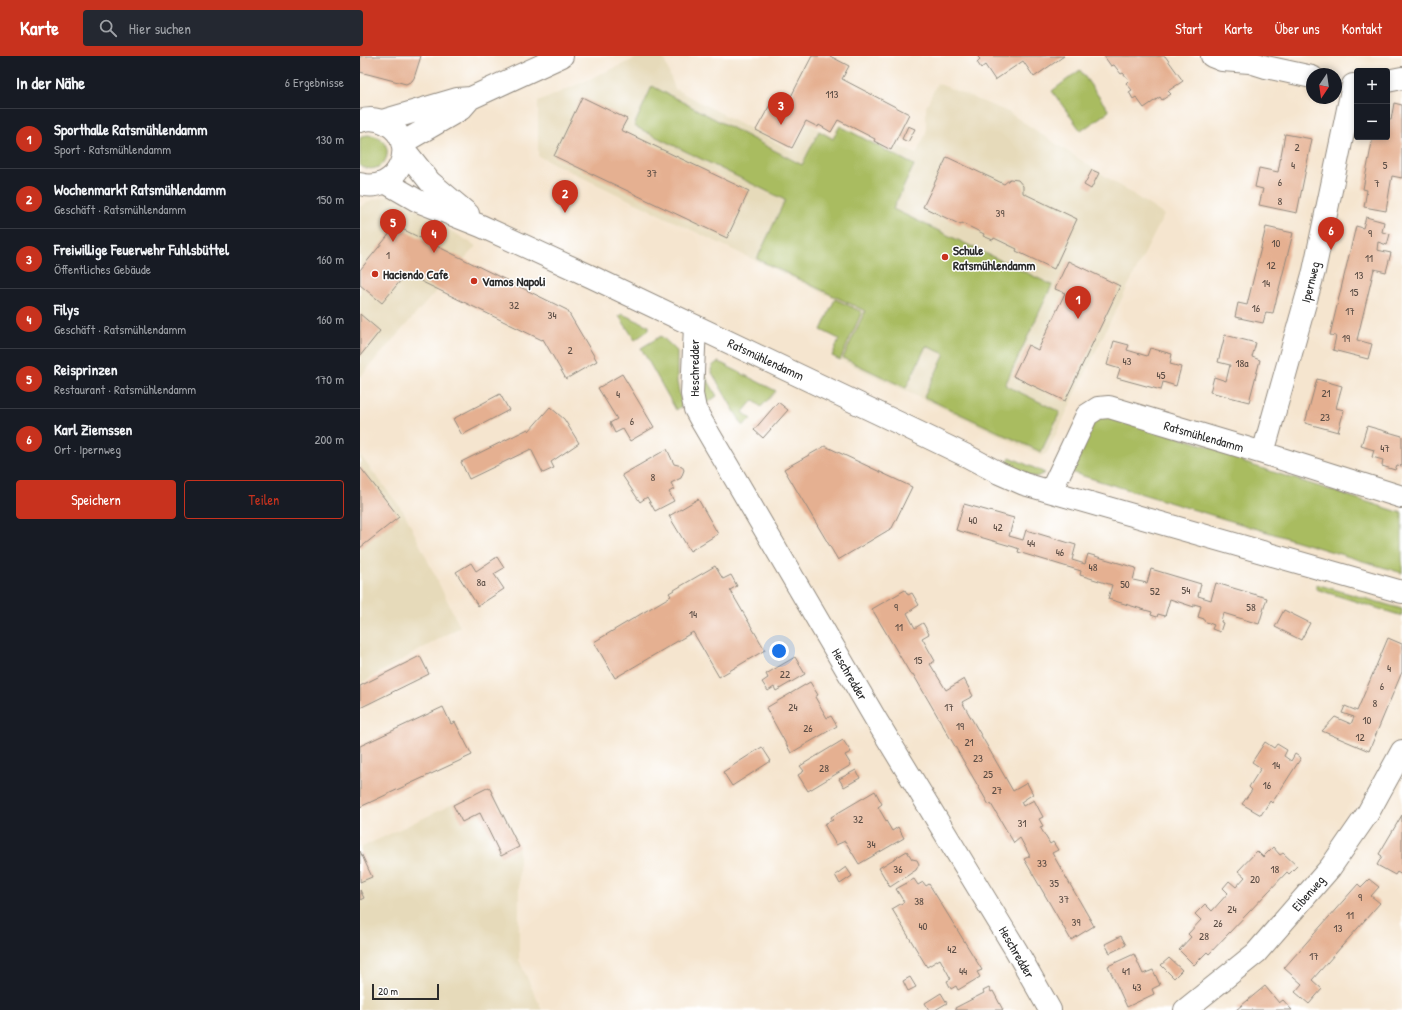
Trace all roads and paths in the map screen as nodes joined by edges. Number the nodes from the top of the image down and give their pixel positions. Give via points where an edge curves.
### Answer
1 (562, 56) edge
2 (1212, 56) edge
3 (1248, 59) edge
4 (1306, 76) edge
5 (1402, 78) edge
6 (1390, 80) edge
7 (1349, 84) edge
8 (470, 98) junction
9 (360, 121) edge
10 (382, 121) junction
11 (403, 146) junction
12 (368, 186) edge
13 (481, 226) junction
14 (695, 326) junction
15 (1263, 453) junction
16 (1051, 491) junction
17 (1402, 497) edge
18 (1400, 586) edge
19 (1402, 751) edge
20 (1050, 1010) edge
21 (1185, 1010) edge

1 - 8 street
2 - 3 street via 1222,60
3 - 4 street via 1266,67
5 - 6 street
7 - 15 street, Ipernweg via 1314,271
8 - 10 street via 457,99
8 - 11 street via 461,109
9 - 10 street
10 - 11 street, Ratsmühlendamm via 398,134
11 - 12 street, Ratsmühlendamm via 403,159 394,176
11 - 13 street, Ratsmühlendamm via 430,182
12 - 13 street, Ratsmühlendamm via 418,201
13 - 14 street, Ratsmühlendamm
14 - 16 street, Ratsmühlendamm via 999,473 1024,484
14 - 20 street, Heschredder via 692,394 702,422
15 - 16 street, Ratsmühlendamm via 1109,407 1098,408 1087,415
15 - 17 street, Ratsmühlendamm
16 - 18 street, Ratsmühlendamm
19 - 21 street, Eibenweg via 1368,813 1330,868 1256,953

